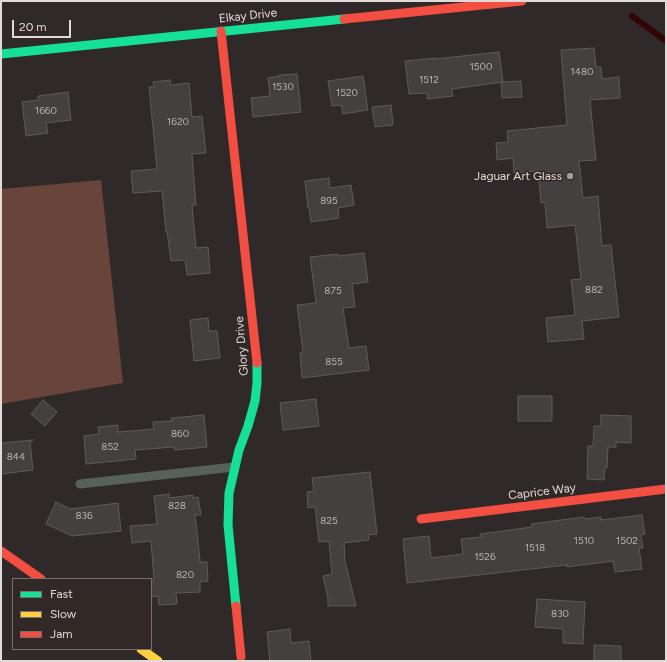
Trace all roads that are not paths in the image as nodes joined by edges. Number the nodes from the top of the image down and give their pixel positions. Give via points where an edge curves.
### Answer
1 (522, 1) edge
2 (221, 31) junction
3 (1, 54) edge
4 (235, 467) junction
5 (80, 484) dead end
6 (666, 489) edge
7 (421, 519) dead end
8 (1, 551) edge
9 (39, 578) edge
10 (142, 650) edge
11 (241, 657) dead end
12 (158, 661) edge

1 - 2 street, Elkay Drive
2 - 3 street, Elkay Drive
2 - 4 street, Glory Drive via 257,364 255,401
4 - 5 lane
4 - 11 street, Glory Drive via 229,493 228,525
6 - 7 street, Caprice Way
8 - 9 street
10 - 12 street

